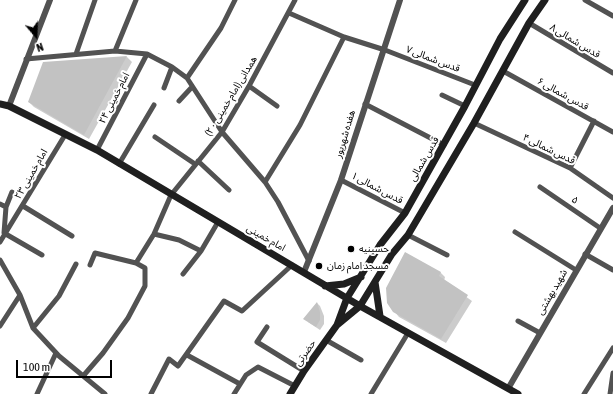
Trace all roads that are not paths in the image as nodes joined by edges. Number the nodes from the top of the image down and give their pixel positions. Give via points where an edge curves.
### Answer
1 (50, 0) edge
2 (95, 0) edge
3 (136, 0) edge
4 (235, 0) edge
5 (295, 0) edge
6 (400, 0) edge
7 (525, 0) edge
8 (545, 0) edge
9 (585, 0) edge
10 (289, 13) junction
11 (613, 16) edge
12 (529, 24) junction
13 (344, 37) junction
14 (385, 50) junction
15 (115, 51) junction
16 (76, 54) junction
17 (147, 54) junction
18 (26, 59) junction
19 (172, 66) junction
20 (503, 71) junction
21 (613, 73) edge
22 (187, 78) junction
23 (192, 86) junction
24 (249, 86) junction
25 (475, 86) junction
26 (164, 88) dead end
27 (442, 95) dead end
28 (0, 100) edge
29 (180, 101) dead end
30 (0, 104) edge
31 (365, 104) junction
32 (154, 105) dead end
33 (9, 106) junction
34 (277, 106) dead end
35 (466, 106) junction
36 (594, 121) junction
37 (474, 123) junction
38 (222, 132) junction
39 (613, 132) edge
40 (64, 134) junction
41 (155, 137) dead end
42 (444, 145) junction
43 (97, 150) junction
44 (196, 163) junction
45 (119, 164) junction
46 (570, 168) junction
47 (341, 180) junction
48 (265, 182) junction
49 (540, 187) dead end
50 (229, 190) dead end
51 (12, 192) dead end
52 (171, 195) junction
53 (613, 198) edge
54 (0, 204) edge
55 (23, 206) junction
56 (6, 207) junction
57 (613, 208) edge
58 (405, 213) junction
59 (610, 218) edge
60 (218, 222) junction
61 (600, 228) junction
62 (515, 232) dead end
63 (4, 233) junction
64 (154, 234) junction
65 (408, 235) junction
66 (72, 236) dead end
67 (0, 242) edge
68 (201, 251) junction
69 (585, 254) junction
70 (42, 255) dead end
71 (447, 255) dead end
72 (0, 260) edge
73 (308, 261) junction
74 (136, 263) junction
75 (76, 264) dead end
76 (292, 264) junction
77 (90, 265) dead end
78 (576, 270) junction
79 (613, 270) edge
80 (304, 272) junction
81 (183, 274) dead end
82 (362, 277) junction
83 (375, 282) junction
84 (325, 286) junction
85 (20, 295) junction
86 (346, 298) junction
87 (360, 306) junction
88 (380, 316) junction
89 (518, 321) dead end
90 (337, 325) junction
91 (0, 326) edge
92 (267, 327) dead end
93 (33, 328) junction
94 (408, 333) junction
95 (540, 333) junction
96 (326, 340) junction
97 (613, 348) edge
98 (56, 353) junction
99 (187, 355) junction
100 (361, 360) dead end
101 (304, 371) junction
102 (613, 373) edge
103 (84, 375) junction
104 (240, 384) junction
105 (295, 386) junction
106 (509, 387) junction
107 (37, 394) edge
108 (106, 394) edge
109 (151, 394) edge
110 (234, 394) edge
111 (290, 394) edge
112 (372, 394) edge
113 (518, 394) edge
114 (584, 394) edge
115 (610, 394) edge

1 - 18 street
2 - 16 street
3 - 15 street
4 - 22 street via 221,28
5 - 10 street, همدانی (امام خمینی ۲۰)
6 - 14 street, هفده شهریور
7 - 25 main road, قدس شمالی via 500,39
8 - 12 main road
9 - 11 street
10 - 13 street, ۷ قدس شمالی
10 - 24 street, همدانی (امام خمینی ۲۰)
12 - 20 main road
12 - 21 street, قدس شمالی ۸
13 - 14 street, ۷ قدس شمالی
13 - 48 street via 300,125
14 - 25 street, ۷ قدس شمالی
14 - 31 street, هفده شهریور
15 - 16 street
15 - 17 street
16 - 18 street
17 - 19 street
17 - 43 street, امام خمینی ۲۴
18 - 33 street
19 - 22 street
19 - 26 street
20 - 36 street, قدس شمالی ۶
20 - 37 main road
22 - 23 street
23 - 29 street
23 - 38 street
24 - 34 street
24 - 38 street, همدانی (امام خمینی ۲۰)
25 - 35 main road, قدس شمالی
27 - 35 street
28 - 33 main road
30 - 33 main road, امام خمینی
31 - 42 street
31 - 47 street, هفده شهریور
32 - 45 street
33 - 40 main road, امام خمینی
35 - 42 main road, قدس شمالی
36 - 39 street, قدس شمالی ۶
36 - 46 street
37 - 46 street, قدس شمالی ۴
37 - 65 main road
38 - 44 street, همدانی (امام خمینی ۲۰)
38 - 48 street
40 - 43 main road, امام خمینی
40 - 55 street, امام خمینی ۲۳
41 - 44 street
42 - 58 main road, قدس شمالی
43 - 45 main road, امام خمینی
44 - 50 street
44 - 52 street, همدانی (امام خمینی ۲۰)
45 - 52 main road, امام خمینی
46 - 53 street, قدس شمالی ۴
47 - 58 street, قدس شمالی ۱
47 - 73 street, هفده شهریور
48 - 73 street via 282,208
49 - 61 street, ۵
51 - 56 street
52 - 60 main road, امام خمینی
52 - 64 street, همدانی (امام خمینی ۲۰)
54 - 56 street
55 - 63 street, امام خمینی ۲۳
55 - 66 street
56 - 63 street
57 - 59 street, شهید بهشتی
58 - 82 main road, قدس شمالی via 380,245
59 - 61 street, شهید بهشتی
60 - 68 street
60 - 76 main road, امام خمینی
61 - 69 street, شهید بهشتی
62 - 78 street
63 - 67 street, امام خمینی ۲۳
63 - 70 street
64 - 68 street via 179,240
64 - 74 street, همدانی (امام خمینی ۲۰)
65 - 71 street
65 - 83 main road via 392,254
68 - 81 street
69 - 78 street, شهید بهشتی
69 - 79 street
72 - 85 street
73 - 80 street, هفده شهریور
74 - 77 street via 95,253
74 - 103 street via 145,268 145,286 128,318
75 - 93 street via 59,296
76 - 80 main road, امام خمینی
76 - 99 street via 242,311 224,301
78 - 95 street, شهید بهشتی
80 - 84 main road, امام خمینی
82 - 84 main road via 344,284
82 - 86 main road, قدس شمالی
83 - 87 main road
83 - 88 main road
84 - 86 main road, امام خمینی
85 - 91 street
85 - 93 street
86 - 87 main road, امام خمینی
86 - 90 main road, قدس شمالی
87 - 88 main road, امام خمینی
87 - 90 main road
88 - 94 main road, امام خمینی
89 - 95 street
90 - 96 main road, حضرتی
92 - 101 street via 258,342
93 - 98 street
94 - 106 main road, امام خمینی
94 - 112 street
95 - 106 street, شهید بهشتی
96 - 100 street
96 - 101 main road, حضرتی
97 - 114 street
98 - 103 street
98 - 107 street
99 - 104 street
99 - 109 street via 178,366 169,359
101 - 105 main road, حضرتی
102 - 115 street
103 - 108 street
104 - 105 street via 246,375 258,367
104 - 110 street
105 - 111 main road, حضرتی
106 - 113 main road, امام خمینی

